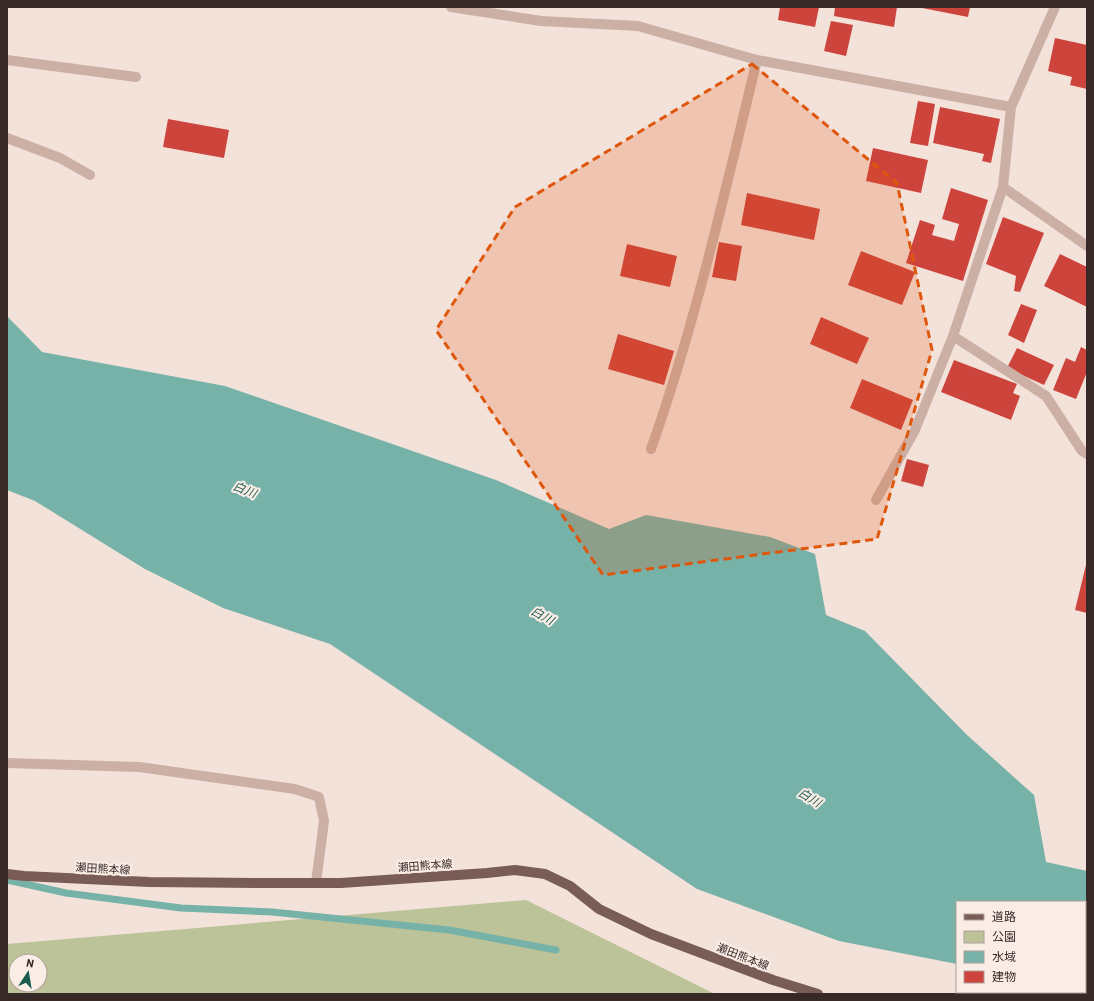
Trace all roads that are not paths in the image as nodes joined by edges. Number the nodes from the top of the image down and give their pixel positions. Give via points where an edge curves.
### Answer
1 (451, 7) edge
2 (1055, 7) edge
3 (7, 60) edge
4 (757, 60) junction
5 (136, 77) dead end
6 (1010, 107) junction
7 (7, 138) edge
8 (90, 176) dead end
9 (1003, 187) junction
10 (1087, 246) edge
11 (953, 336) junction
12 (651, 449) dead end
13 (1087, 454) edge
14 (876, 500) dead end
15 (7, 763) edge
16 (7, 874) edge
17 (316, 883) junction
18 (818, 994) edge

1 - 4 street via 541,21 638,26
2 - 6 street
3 - 5 street
4 - 6 street
4 - 12 street via 689,328
6 - 9 street
7 - 8 street via 60,158
9 - 10 street
9 - 11 street
11 - 13 street via 1046,396 1082,451
11 - 14 street via 915,430
15 - 17 street via 139,767 295,789 319,797 324,821
16 - 17 main road, 瀬田熊本線 via 149,882
17 - 18 main road, 瀬田熊本線 via 515,870 545,874 570,886 599,909 651,934 773,980

